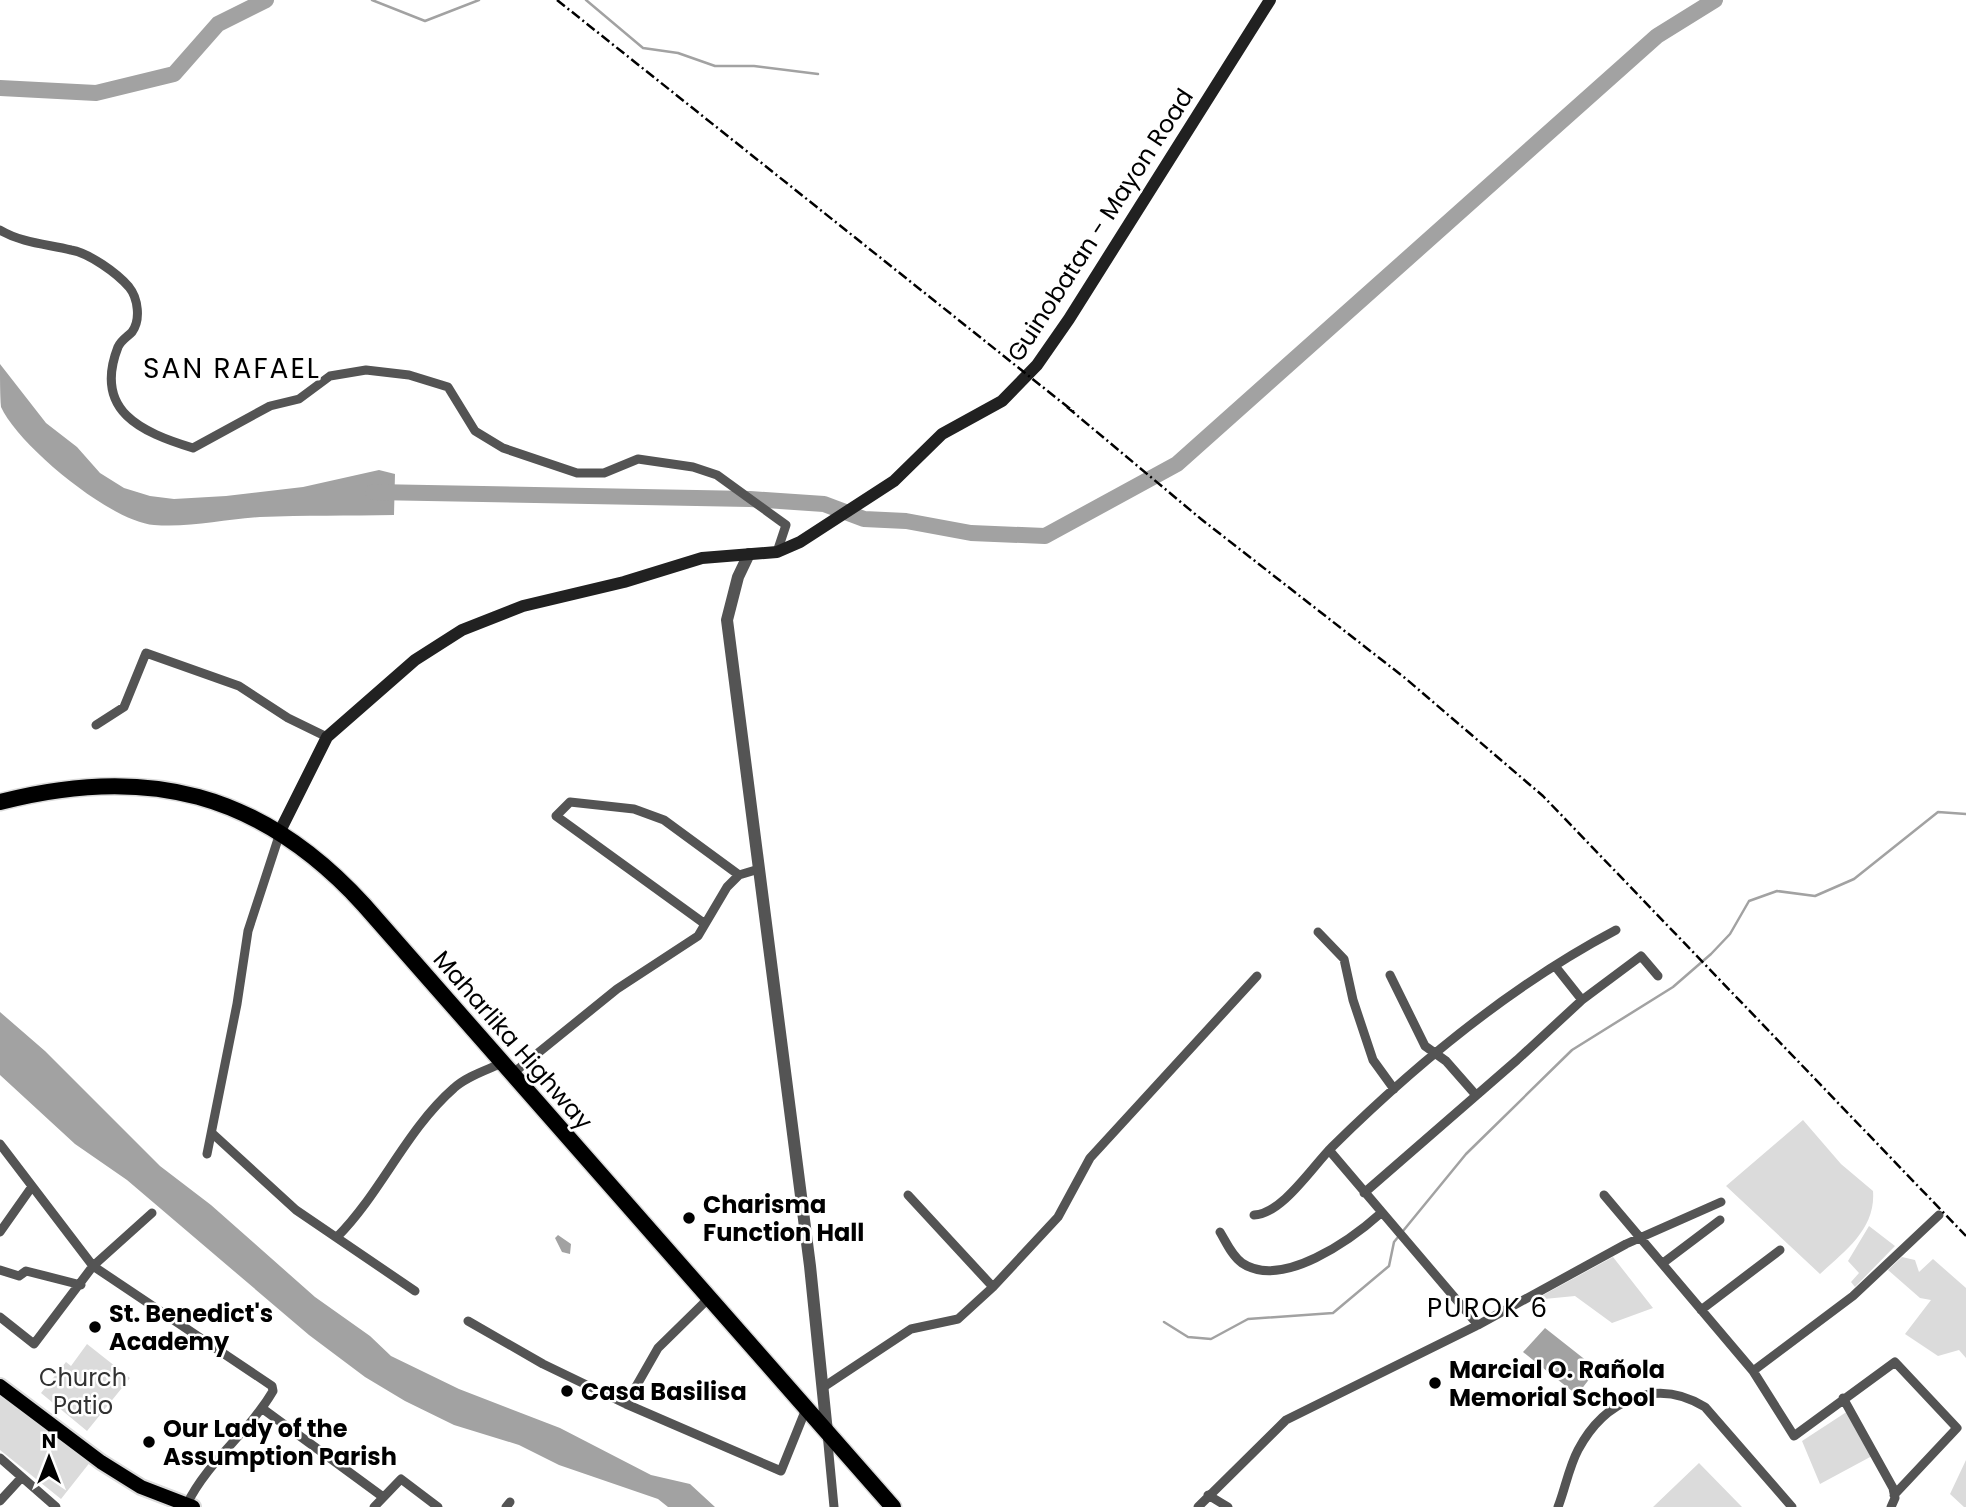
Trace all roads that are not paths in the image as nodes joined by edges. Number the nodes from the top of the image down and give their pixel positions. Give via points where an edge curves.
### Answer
1 (1270, 0) edge
2 (0, 230) edge
3 (777, 552) junction
4 (750, 554) junction
5 (96, 725) dead end
6 (327, 737) junction
7 (0, 802) edge
8 (280, 831) junction
9 (759, 869) junction
10 (739, 876) junction
11 (705, 924) junction
12 (1616, 930) dead end
13 (1318, 932) dead end
14 (1555, 966) junction
15 (1390, 975) dead end
16 (1257, 976) dead end
17 (1658, 976) dead end
18 (1582, 1000) junction
19 (1434, 1054) junction
20 (507, 1069) junction
21 (1394, 1089) junction
22 (1475, 1094) junction
23 (213, 1134) junction
24 (0, 1144) edge
25 (1329, 1150) junction
26 (207, 1154) dead end
27 (31, 1188) junction
28 (1364, 1193) junction
29 (908, 1195) dead end
30 (1604, 1195) dead end
31 (1721, 1202) dead end
32 (152, 1213) dead end
33 (1381, 1213) junction
34 (1254, 1215) dead end
35 (1939, 1215) dead end
36 (1720, 1220) dead end
37 (0, 1232) edge
38 (1220, 1232) dead end
39 (337, 1237) junction
40 (1643, 1238) junction
41 (1780, 1250) dead end
42 (1663, 1262) junction
43 (93, 1266) junction
44 (0, 1270) edge
45 (81, 1284) junction
46 (993, 1287) junction
47 (415, 1291) dead end
48 (709, 1298) junction
49 (1701, 1310) junction
50 (0, 1317) edge
51 (468, 1321) dead end
52 (1478, 1325) junction
53 (1753, 1371) junction
54 (0, 1386) edge
55 (822, 1388) junction
56 (1843, 1398) junction
57 (626, 1404) junction
58 (262, 1409) junction
59 (807, 1409) junction
60 (827, 1432) junction
61 (0, 1458) edge
62 (22, 1477) junction
63 (158, 1494) junction
64 (1208, 1495) junction
65 (1894, 1495) junction
66 (383, 1497) junction
67 (0, 1501) edge
68 (190, 1506) edge
69 (57, 1507) edge
70 (167, 1507) edge
71 (374, 1507) edge
72 (438, 1507) edge
73 (834, 1507) edge
74 (893, 1507) edge
75 (1198, 1507) edge
76 (1228, 1507) edge
77 (1558, 1507) edge
78 (1792, 1507) edge
79 (1891, 1507) edge

1 - 3 main road, Guinobatan - Mayon Road via 1037,365 1002,401 942,433 867,501
2 - 3 street via 37,245 74,250 130,288 138,312 134,330 119,344 110,373 115,404 136,424 170,440 193,448 270,406 299,399 330,376 366,370 409,376 449,387 475,431 494,442 577,473 604,473 638,459 717,475 786,524
3 - 4 main road, Guinobatan - Mayon Road
4 - 6 main road, Guinobatan - Mayon Road via 702,558 523,606 462,630 415,660
4 - 9 street via 727,620
5 - 6 street via 124,707 146,653 239,686
6 - 8 main road, Guinobatan - Mayon Road
7 - 8 highway, Maharlika Highway via 75,787 136,786 208,799
8 - 20 highway, Maharlika Highway via 348,887
8 - 23 street via 242,956
9 - 10 street
9 - 55 street
10 - 11 street
10 - 11 street via 664,820 634,809 570,802 556,817
11 - 20 street via 698,936
12 - 14 street
13 - 21 street via 1344,959 1373,1060
14 - 18 street
14 - 19 street
15 - 19 street via 1425,1046
16 - 46 street via 1090,1158 1058,1217
17 - 18 street via 1641,956
18 - 22 street
19 - 21 street
19 - 22 street
20 - 39 street via 453,1088 401,1149
20 - 48 highway, Maharlika Highway
21 - 25 street
22 - 28 street
23 - 26 street
23 - 39 street via 296,1210
24 - 27 street
25 - 28 street
25 - 34 street via 1275,1210
27 - 37 street
27 - 43 street
28 - 33 street
29 - 46 street
30 - 40 street
31 - 40 street
32 - 43 street
33 - 38 street via 1344,1244 1296,1267 1255,1269 1244,1264
33 - 52 street
35 - 53 street via 1853,1296
36 - 42 street
39 - 47 street
40 - 42 street
40 - 52 street
41 - 49 street
42 - 49 street
43 - 45 street
43 - 58 street via 268,1382 274,1391
44 - 45 street
45 - 50 street via 34,1343
46 - 55 street via 958,1319 911,1329
48 - 57 street via 658,1348
48 - 59 highway, Maharlika Highway
49 - 53 street
51 - 57 street
52 - 64 street via 1286,1420
53 - 56 street via 1794,1436
54 - 63 main road via 101,1462
55 - 60 street
56 - 65 street
56 - 65 street via 1895,1362 1957,1428
57 - 59 street via 781,1471
58 - 66 street
58 - 68 street via 197,1486
59 - 60 highway, Maharlika Highway
60 - 73 street
60 - 74 highway, Maharlika Highway
61 - 62 street
62 - 67 street
62 - 69 street
63 - 68 main road
63 - 70 street
64 - 75 street
64 - 76 street
65 - 79 street
66 - 71 street
66 - 72 street via 401,1479
77 - 78 street via 1578,1450 1591,1430 1617,1404 1663,1391 1704,1407

